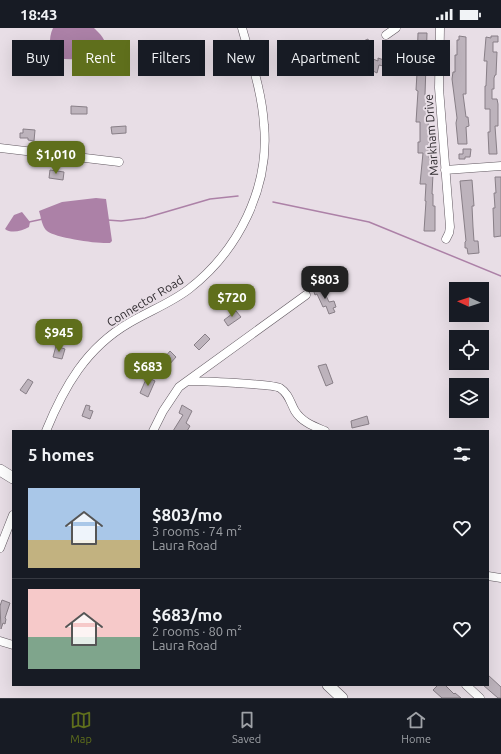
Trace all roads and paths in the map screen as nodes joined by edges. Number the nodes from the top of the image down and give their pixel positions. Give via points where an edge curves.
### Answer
1 (242, 28) edge
2 (396, 28) edge
3 (440, 28) edge
4 (386, 35) dead end
5 (0, 148) edge
6 (119, 162) dead end
7 (501, 166) edge
8 (445, 170) junction
9 (446, 239) dead end
10 (306, 295) dead end
11 (188, 381) junction
12 (46, 430) edge
13 (154, 430) edge
14 (322, 430) edge
15 (0, 470) edge
16 (12, 477) edge
17 (12, 518) edge
18 (0, 548) edge
19 (489, 576) edge
20 (501, 578) edge
21 (0, 641) edge
22 (12, 645) edge
23 (329, 686) edge
24 (467, 686) edge
25 (342, 698) edge
26 (480, 698) edge

1 - 12 street, Connector Road via 260,95 265,142 262,171 246,219 220,260 201,279 174,299 128,323 92,352 67,385
2 - 4 street
3 - 8 street, Markham Drive via 439,88
5 - 6 street
7 - 8 street
8 - 9 street, Markham Drive via 450,227
10 - 11 street
11 - 13 street via 178,388
11 - 14 street via 279,387 290,398 301,418
15 - 16 main road
17 - 18 street
19 - 20 street
21 - 22 street
23 - 25 main road
24 - 26 street

